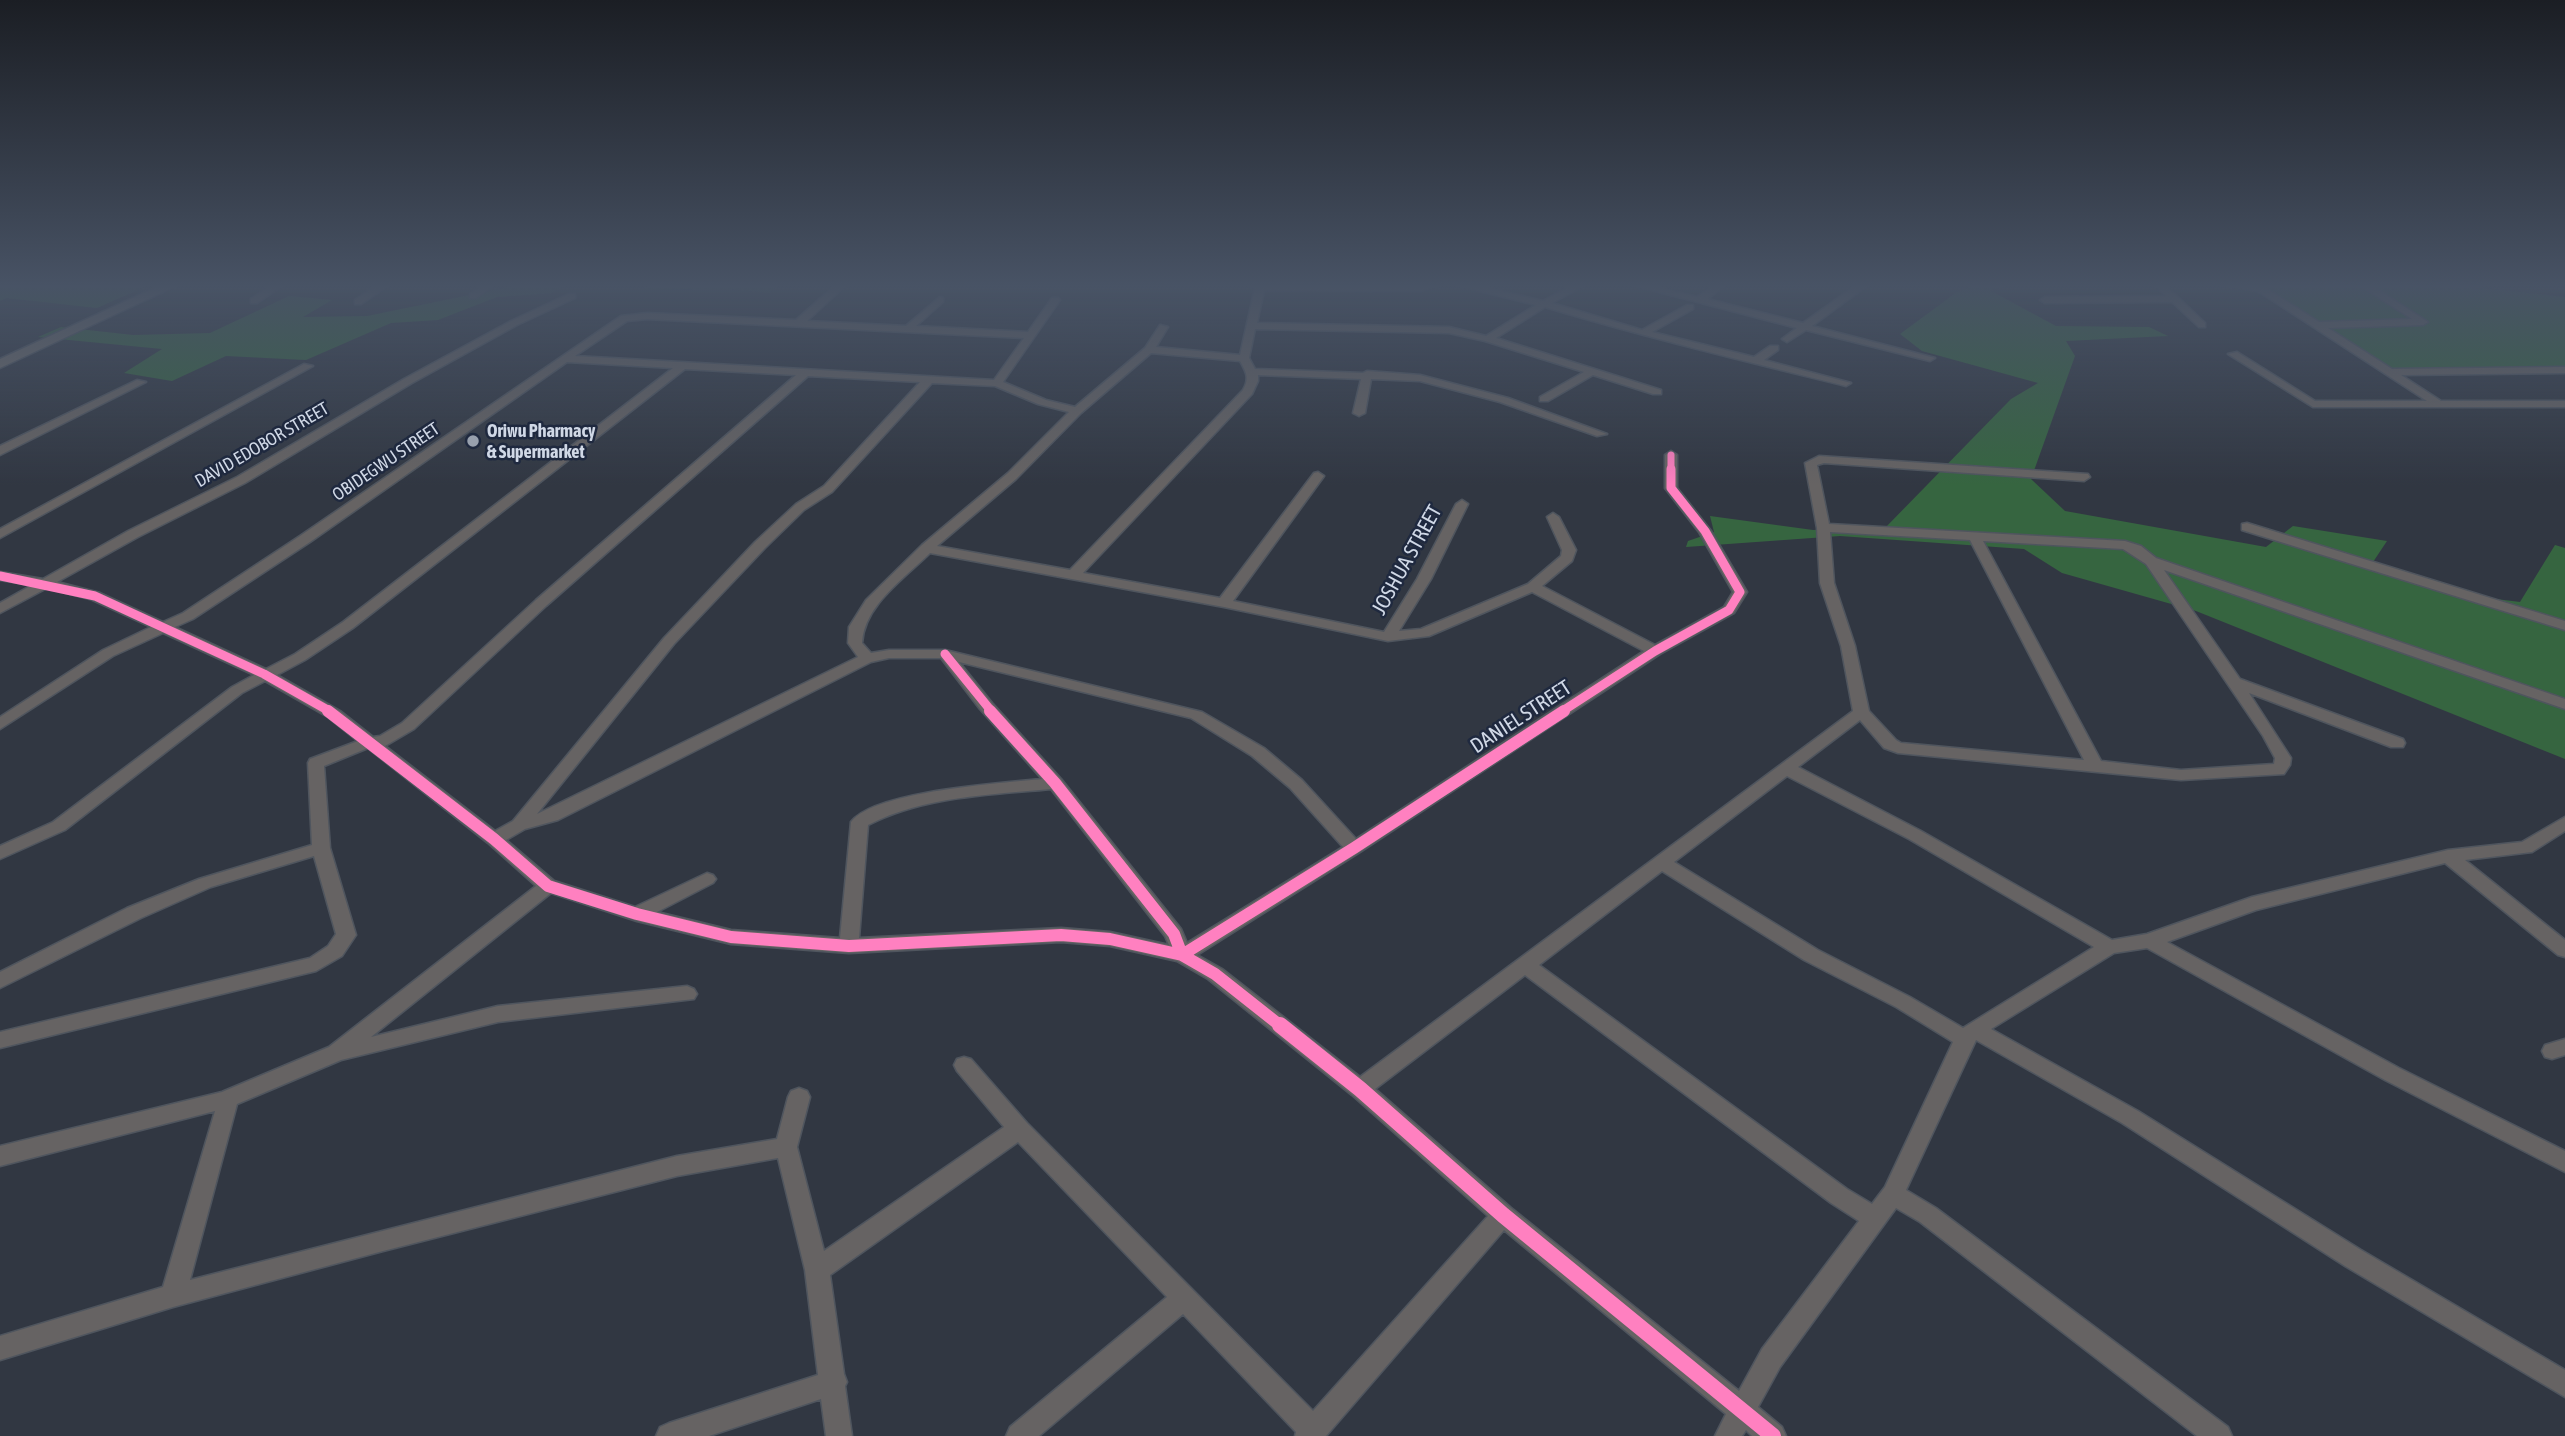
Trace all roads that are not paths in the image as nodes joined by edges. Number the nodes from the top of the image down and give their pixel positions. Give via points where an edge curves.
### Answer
1 (28, 351) edge
2 (463, 351) edge
3 (576, 351) edge
4 (1018, 351) edge
5 (1148, 351) edge
6 (1161, 351) edge
7 (1245, 351) edge
8 (1526, 351) edge
9 (1716, 351) edge
10 (1770, 351) edge
11 (1902, 351) edge
12 (2357, 351) edge
13 (2233, 354) dead end
14 (1244, 358) junction
15 (1930, 358) dead end
16 (565, 359) junction
17 (1756, 361) junction
18 (0, 364) edge
19 (308, 366) dead end
20 (682, 366) junction
21 (2565, 370) edge
22 (1251, 372) junction
23 (1592, 372) junction
24 (2389, 372) junction
25 (804, 374) junction
26 (1367, 374) junction
27 (929, 379) junction
28 (141, 382) dead end
29 (997, 383) junction
30 (1846, 383) dead end
31 (1657, 392) dead end
32 (1544, 399) dead end
33 (2436, 402) junction
34 (2565, 404) edge
35 (1077, 411) junction
36 (1359, 413) dead end
37 (1601, 434) dead end
38 (0, 451) edge
39 (1671, 455) dead end
40 (1318, 476) dead end
41 (2084, 477) dead end
42 (1462, 504) dead end
43 (1553, 517) dead end
44 (2246, 527) dead end
45 (1823, 528) junction
46 (0, 534) edge
47 (1974, 536) junction
48 (927, 548) junction
49 (2151, 561) junction
50 (1073, 575) junction
51 (0, 576) edge
52 (43, 583) junction
53 (1533, 587) junction
54 (1224, 603) junction
55 (0, 609) edge
56 (2565, 626) edge
57 (163, 628) junction
58 (1388, 637) junction
59 (1655, 651) junction
60 (945, 654) junction
61 (867, 658) junction
62 (264, 674) junction
63 (2236, 684) junction
64 (2565, 704) edge
65 (1861, 712) junction
66 (0, 724) edge
67 (369, 742) junction
68 (2397, 743) dead end
69 (2095, 766) junction
70 (1786, 768) junction
71 (1055, 783) junction
72 (2565, 823) edge
73 (519, 825) junction
74 (494, 839) junction
75 (321, 848) junction
76 (1354, 848) junction
77 (0, 853) edge
78 (2448, 856) junction
79 (1662, 863) junction
80 (707, 879) dead end
81 (548, 887) junction
82 (637, 914) junction
83 (2149, 941) junction
84 (849, 946) junction
85 (2109, 947) junction
86 (2565, 950) edge
87 (1182, 955) junction
88 (1526, 966) junction
89 (0, 981) edge
90 (687, 994) dead end
91 (1970, 1034) junction
92 (0, 1040) edge
93 (336, 1054) junction
94 (964, 1065) dead end
95 (1360, 1089) junction
96 (799, 1097) dead end
97 (225, 1100) junction
98 (1019, 1129) junction
99 (786, 1147) junction
100 (0, 1156) edge
101 (2565, 1162) edge
102 (1893, 1194) junction
103 (1503, 1215) junction
104 (1875, 1218) junction
105 (817, 1270) junction
106 (173, 1296) junction
107 (1183, 1300) junction
108 (0, 1348) edge
109 (834, 1382) junction
110 (2565, 1384) edge
111 (1742, 1410) junction
112 (1310, 1433) edge
113 (668, 1436) edge
114 (839, 1436) edge
115 (1019, 1436) edge
116 (1728, 1436) edge
117 (1773, 1436) edge
118 (2219, 1436) edge

1 - 18 main road
2 - 52 street, DAVID EDOBOR STREET via 241,480
3 - 16 street, OBIDEGWU STREET
4 - 29 street
5 - 35 street
6 - 14 street
7 - 14 street
8 - 23 street
9 - 17 street
10 - 17 street
11 - 15 street
12 - 24 street
13 - 33 street via 2309,403
14 - 22 street
16 - 20 street
16 - 57 street, OBIDEGWU STREET via 305,539
17 - 30 street
19 - 46 street
20 - 25 street
20 - 62 street via 391,593 300,657
21 - 24 street
22 - 26 street
22 - 50 street via 1255,376 1248,391
23 - 31 street
23 - 32 street
24 - 33 street
25 - 27 street
25 - 67 street via 541,603 408,726 384,741
26 - 36 street
26 - 37 street via 1448,384
27 - 29 street
27 - 73 street via 828,489 800,507 760,545 669,641
28 - 38 street
29 - 35 street
33 - 34 street
35 - 48 street
39 - 59 street, DANIEL STREET via 1671,488 1706,531 1740,592 1729,610
40 - 54 street
41 - 45 street via 1817,459 1811,463
42 - 58 street, JOSHUA STREET
43 - 53 street via 1569,550 1567,558
44 - 56 street
45 - 47 street
45 - 65 street via 1827,583 1848,646
47 - 49 street via 2125,545
47 - 69 street
48 - 50 street
48 - 61 street via 871,603 856,627 855,643
49 - 63 street
49 - 64 street
50 - 54 street
51 - 52 street
52 - 55 street, DAVID EDOBOR STREET
52 - 57 street via 95,596
53 - 58 street via 1424,633
53 - 59 street
54 - 58 street
57 - 62 street
57 - 66 street, OBIDEGWU STREET via 108,653
59 - 76 street, DANIEL STREET
60 - 61 street
60 - 71 street
60 - 76 street via 1196,715 1258,752 1296,784
61 - 73 street via 552,816
62 - 67 street via 334,714
62 - 77 street via 59,826
63 - 68 street
63 - 69 street via 2280,751 2282,765 2278,769 2181,775
65 - 69 street via 1898,748
65 - 70 street
67 - 74 street
67 - 75 street via 316,762
70 - 79 street
70 - 85 street via 1915,835
71 - 84 street via 896,806 860,822
71 - 87 street via 1174,934
72 - 78 street via 2526,848
73 - 74 street
74 - 81 street
75 - 89 street via 205,883 134,913
75 - 92 street via 346,935 335,951 317,964
76 - 87 street, DANIEL STREET
78 - 83 street via 2252,904
78 - 86 street
79 - 88 street
79 - 91 street via 1811,956
80 - 82 street
81 - 82 street
81 - 93 street
82 - 84 street via 731,937
83 - 85 street
83 - 101 street
84 - 87 street via 1061,935 1110,939
85 - 91 street
87 - 95 street via 1215,974
88 - 95 street
88 - 104 street
90 - 93 street via 498,1014
91 - 102 street
91 - 110 street via 2130,1117 2353,1258
93 - 97 street
94 - 98 street
95 - 103 street
96 - 99 street
97 - 100 street
97 - 106 street via 227,1107
98 - 105 street
98 - 107 street
99 - 105 street
99 - 106 street via 677,1167
102 - 104 street
102 - 118 street via 1928,1215
103 - 111 street
103 - 112 street
104 - 111 street via 1771,1358
105 - 109 street
106 - 108 street
107 - 112 street
107 - 115 street
109 - 113 street
109 - 114 street
111 - 116 street
111 - 117 street

